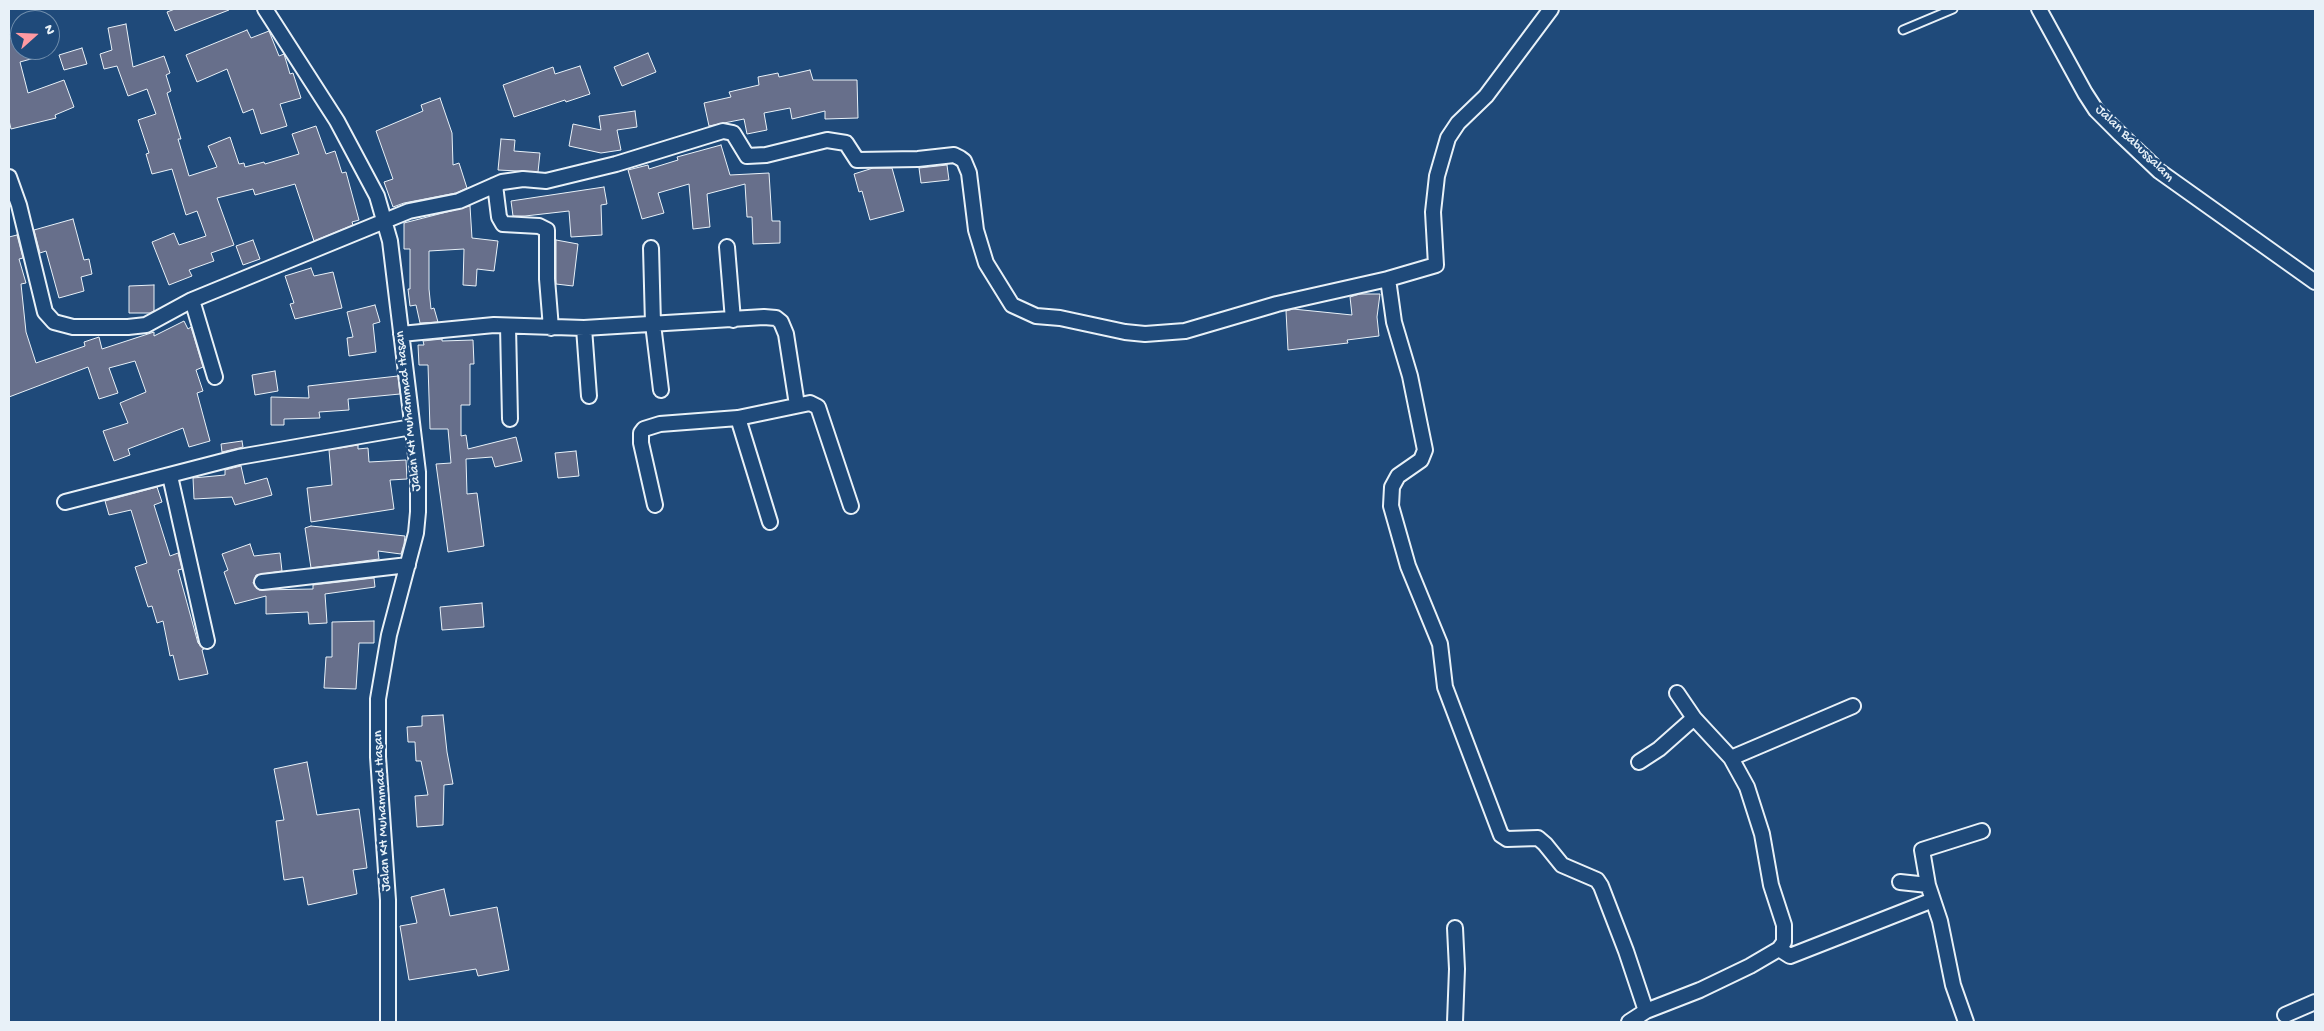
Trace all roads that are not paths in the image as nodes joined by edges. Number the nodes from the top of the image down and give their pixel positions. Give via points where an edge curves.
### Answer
1 (265, 9) edge
2 (1551, 9) edge
3 (1953, 9) edge
4 (2038, 9) edge
5 (1903, 30) dead end
6 (9, 178) edge
7 (495, 184) junction
8 (385, 222) junction
9 (727, 247) dead end
10 (651, 248) dead end
11 (1388, 279) junction
12 (2315, 282) edge
13 (192, 300) junction
14 (733, 320) junction
15 (653, 324) junction
16 (508, 326) junction
17 (551, 328) junction
18 (584, 328) junction
19 (401, 334) junction
20 (215, 377) dead end
21 (660, 390) dead end
22 (590, 396) dead end
23 (797, 405) junction
24 (510, 418) dead end
25 (738, 418) junction
26 (412, 427) junction
27 (170, 476) junction
28 (65, 502) dead end
29 (655, 505) dead end
30 (851, 506) dead end
31 (770, 522) dead end
32 (408, 565) junction
33 (262, 582) dead end
34 (207, 641) dead end
35 (1676, 693) dead end
36 (1853, 706) dead end
37 (1694, 718) junction
38 (1731, 758) junction
39 (1639, 762) dead end
40 (1982, 831) dead end
41 (1900, 882) dead end
42 (1928, 885) junction
43 (1933, 900) junction
44 (1455, 928) dead end
45 (1779, 949) junction
46 (2315, 1002) edge
47 (1646, 1012) junction
48 (2285, 1015) dead end
49 (388, 1022) edge
50 (1455, 1022) edge
51 (1629, 1022) edge
52 (1966, 1022) edge

1 - 8 street, Jalan KH Muhammad Hasan via 337,121 377,196
2 - 11 street via 1486,96 1458,123 1448,138 1437,176 1433,212 1436,265
3 - 5 lane
4 - 12 street, Jalan Babussalam via 2096,110 2120,134 2174,183
6 - 13 street via 19,204 45,312 54,322 73,327 146,325
7 - 8 street via 459,201 409,211
7 - 11 street via 523,179 546,181 616,164 723,131 732,133 747,156 766,155 827,140 846,143 857,160 918,160 954,155 967,166 976,230 986,263 1012,305 1036,316 1125,332 1185,331 1268,307
7 - 17 street via 499,217 503,224 539,226 547,230
8 - 13 street
8 - 19 street, Jalan KH Muhammad Hasan
9 - 14 street
10 - 15 street
11 - 47 street via 1394,322 1410,376 1425,450 1421,460 1398,476 1392,487 1391,506 1408,566 1440,644 1443,678 1453,709 1503,838 1538,838 1562,865 1590,876 1601,886
13 - 20 street
14 - 15 street
14 - 23 street via 764,317 781,322 792,362
15 - 18 street
15 - 21 street
16 - 17 street
16 - 19 street
16 - 24 street
17 - 18 street
18 - 22 street
19 - 26 street, Jalan KH Muhammad Hasan
23 - 25 street
23 - 30 street via 810,403 818,407
25 - 29 street via 660,424 644,429 641,443
25 - 31 street
26 - 27 street via 239,457
26 - 32 street, Jalan KH Muhammad Hasan via 418,472 418,512
27 - 28 street
27 - 34 street
32 - 33 street
32 - 49 street, Jalan KH Muhammad Hasan via 389,635 378,699 378,757 388,900
35 - 37 street
36 - 38 street
37 - 38 street
37 - 39 street
38 - 45 street via 1747,787 1762,834 1771,885 1784,925 1784,942
40 - 42 street via 1922,850
41 - 42 street
42 - 43 street
43 - 45 street via 1790,956
43 - 52 street via 1953,985
44 - 50 street
45 - 47 street via 1700,990
46 - 48 street
47 - 51 street

